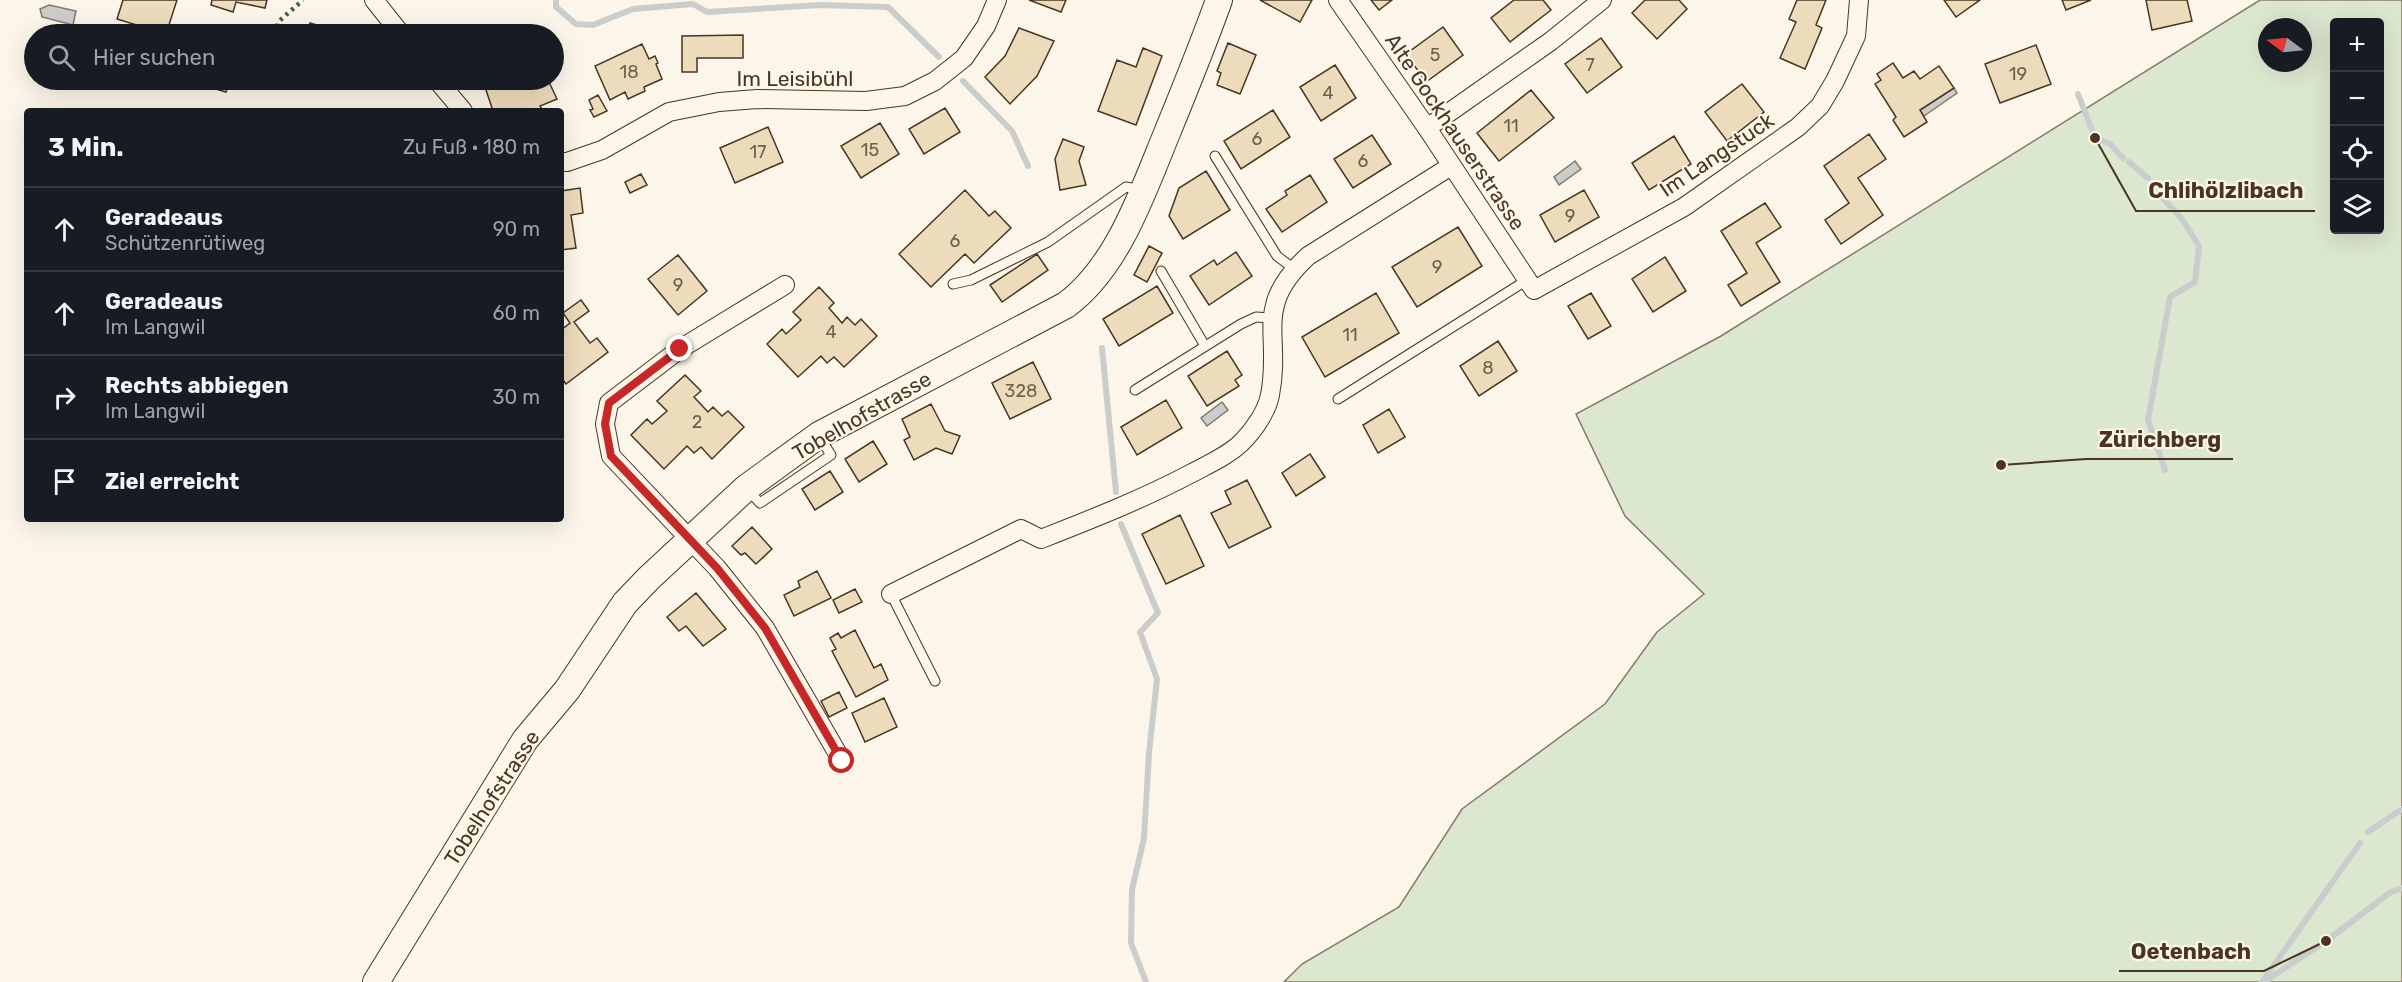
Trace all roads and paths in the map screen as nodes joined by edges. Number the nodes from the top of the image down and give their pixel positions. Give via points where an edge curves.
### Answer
1 (374, 0) edge
2 (997, 0) edge
3 (1220, 0) edge
4 (1338, 0) edge
5 (1602, 0) edge
6 (1859, 0) edge
7 (393, 24) edge
8 (446, 90) edge
9 (461, 108) edge
10 (1427, 128) junction
11 (1215, 156) dead end
12 (564, 162) edge
13 (1451, 166) junction
14 (1143, 190) junction
15 (1294, 269) junction
16 (1161, 271) dead end
17 (953, 284) dead end
18 (785, 285) dead end
19 (1531, 285) junction
20 (1271, 318) junction
21 (1205, 346) junction
22 (1134, 390) dead end
23 (1338, 399) dead end
24 (690, 538) junction
25 (891, 594) joint
26 (935, 681) dead end
27 (842, 761) dead end
28 (376, 982) edge

1 - 7 street
2 - 12 street, Im Leisibühl via 986,26 964,58 934,81 905,96 866,101 757,99 669,111 602,150
3 - 14 main road, Tobelhofstrasse
4 - 10 street, Alte Gockhauserstrasse
5 - 10 street
6 - 19 street, Im Langstuck via 1856,36 1835,81 1820,106 1798,127 1684,207
8 - 9 street
10 - 13 street, Alte Gockhauserstrasse
11 - 15 lane via 1277,256
13 - 15 street via 1308,256
13 - 19 street, Alte Gockhauserstrasse
14 - 17 lane via 1126,187 1047,242 971,280
14 - 24 main road, Tobelhofstrasse via 1111,254 1083,293 1066,306 819,435 746,488
15 - 20 street via 1277,295
16 - 21 lane
18 - 24 street via 680,349 609,403 605,424 611,456
19 - 23 lane
20 - 21 lane via 1256,317
20 - 25 street via 1270,397 1242,443 1148,496 1041,539 1021,529
21 - 22 lane
24 - 27 street via 765,628
24 - 28 main road, Tobelhofstrasse via 625,603 567,690 525,740
25 - 26 lane

